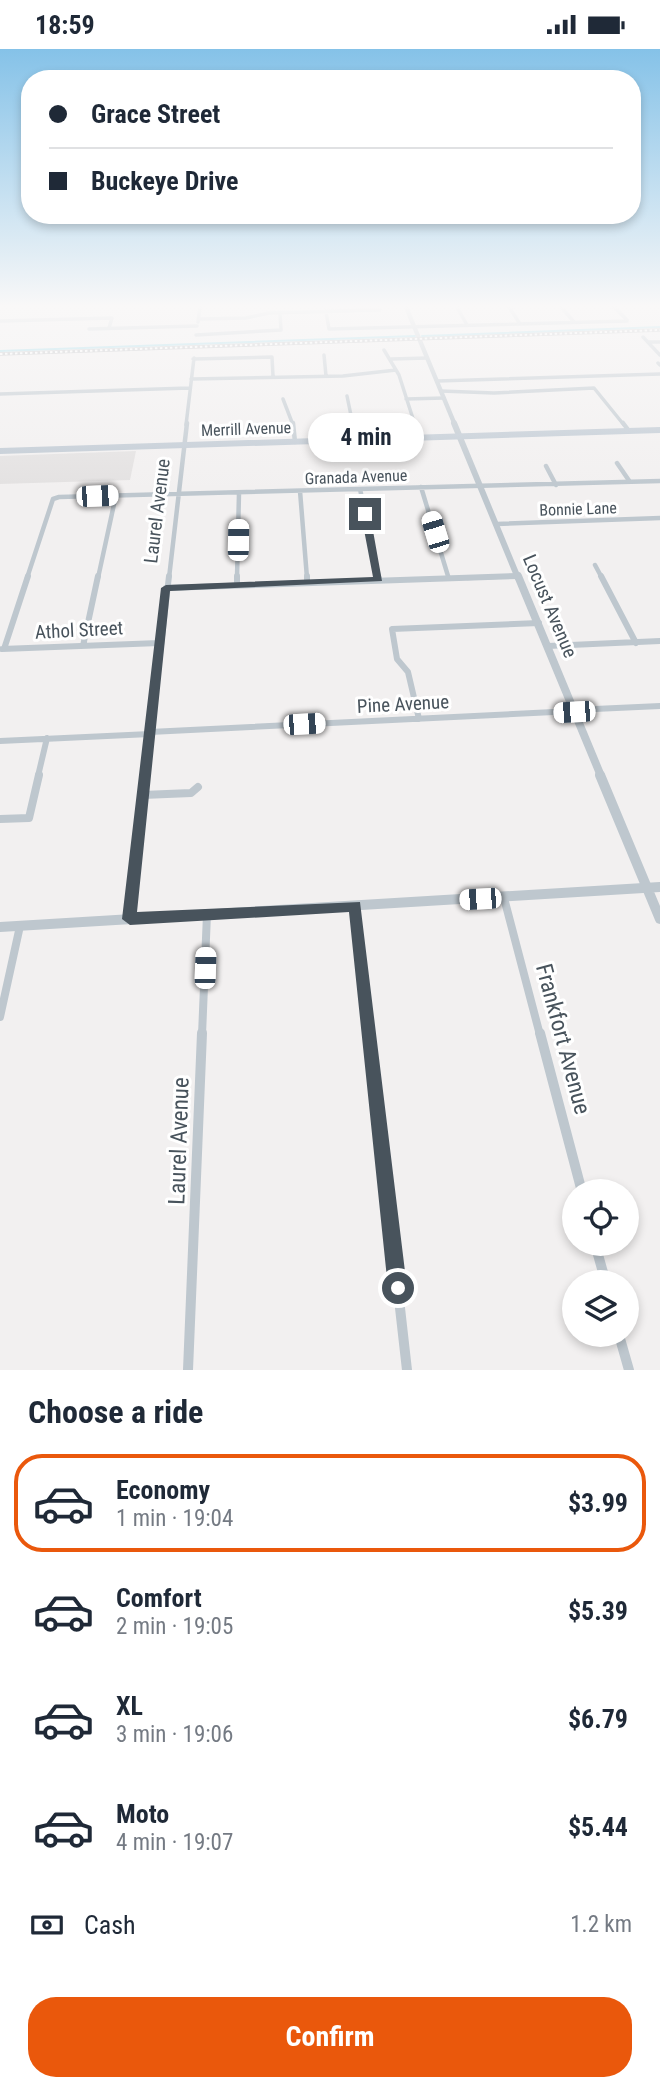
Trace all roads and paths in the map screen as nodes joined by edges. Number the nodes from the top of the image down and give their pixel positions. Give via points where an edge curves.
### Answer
1 (192, 369) edge
2 (272, 369) edge
3 (325, 369) edge
4 (432, 369) edge
5 (396, 370) joint
6 (660, 374) edge
7 (273, 376) junction
8 (326, 376) junction
9 (191, 379) junction
10 (437, 381) junction
11 (189, 389) junction
12 (441, 391) junction
13 (0, 394) edge
14 (347, 396) dead end
15 (444, 398) junction
16 (283, 399) dead end
17 (406, 400) junction
18 (416, 429) dead end
19 (660, 430) edge
20 (629, 431) junction
21 (459, 436) junction
22 (356, 440) junction
23 (295, 442) junction
24 (182, 445) junction
25 (0, 451) edge
26 (617, 463) dead end
27 (546, 466) dead end
28 (660, 481) edge
29 (630, 482) junction
30 (556, 485) junction
31 (421, 487) junction
32 (480, 488) junction
33 (360, 489) junction
34 (300, 491) junction
35 (239, 493) junction
36 (116, 495) junction
37 (178, 495) junction
38 (660, 518) edge
39 (497, 524) junction
40 (595, 565) dead end
41 (448, 576) junction
42 (519, 576) junction
43 (379, 579) junction
44 (307, 582) junction
45 (237, 585) junction
46 (166, 588) junction
47 (539, 624) junction
48 (660, 641) edge
49 (159, 643) junction
50 (636, 643) junction
51 (83, 646) junction
52 (548, 646) junction
53 (2, 650) edge
54 (660, 706) edge
55 (574, 711) junction
56 (419, 719) junction
57 (150, 733) junction
58 (47, 739) junction
59 (0, 741) edge
60 (198, 787) dead end
61 (143, 795) junction
62 (0, 819) edge
63 (660, 887) edge
64 (647, 888) junction
65 (504, 898) junction
66 (355, 906) junction
67 (207, 914) junction
68 (130, 919) junction
69 (660, 919) edge
70 (20, 926) junction
71 (0, 927) edge
72 (0, 1017) edge
73 (579, 1179) edge
74 (623, 1347) edge
75 (188, 1370) edge
76 (407, 1370) edge
77 (629, 1370) edge

1 - 9 street, Laurel Avenue
2 - 7 street, Laurel Avenue
3 - 8 street
4 - 10 street, Locust Avenue
5 - 8 street
5 - 17 street
6 - 10 street
7 - 8 street
7 - 9 street
9 - 11 street, Laurel Avenue
10 - 12 street, Locust Avenue
11 - 13 street
11 - 24 street, Laurel Avenue
12 - 15 street, Locust Avenue
12 - 20 street via 594,388
14 - 22 street
15 - 17 street
15 - 21 street, Locust Avenue
16 - 23 street via 292,418
17 - 18 street
19 - 20 main road, Merrill Avenue
20 - 21 main road, Merrill Avenue
21 - 22 main road, Merrill Avenue
21 - 32 street, Locust Avenue
22 - 23 main road, Merrill Avenue
23 - 24 main road, Merrill Avenue
24 - 25 main road, Merrill Avenue
24 - 37 street, Laurel Avenue
26 - 29 street
27 - 30 street
28 - 29 street, Granada Avenue
29 - 30 street, Granada Avenue
30 - 32 street, Granada Avenue
31 - 32 street, Granada Avenue
31 - 33 street, Granada Avenue
31 - 41 street
32 - 39 street, Locust Avenue
33 - 34 street, Granada Avenue
33 - 43 street
34 - 35 street, Granada Avenue
34 - 44 street
35 - 37 street, Granada Avenue
35 - 45 street
36 - 37 street, Granada Avenue
36 - 51 street
36 - 53 street, Granada Avenue via 54,499
37 - 46 street, Laurel Avenue
38 - 39 street, Bonnie Lane
39 - 42 street, Locust Avenue
40 - 50 street
41 - 42 street
41 - 43 street
42 - 47 street, Locust Avenue
43 - 44 street
44 - 45 street
45 - 46 street
46 - 49 street, Laurel Avenue
47 - 52 street, Locust Avenue
47 - 56 street via 392,629 397,659 408,672
48 - 50 street
49 - 51 street, Athol Street
49 - 57 street, Laurel Avenue
50 - 52 street
51 - 53 street, Athol Street
52 - 55 street, Locust Avenue
54 - 55 street, Pine Avenue
55 - 56 street, Pine Avenue
55 - 64 street, Locust Avenue
56 - 57 street, Pine Avenue
57 - 58 street, Pine Avenue
57 - 61 street, Laurel Avenue
58 - 59 street, Pine Avenue
58 - 62 street via 29,818
60 - 61 street via 191,793
61 - 68 street, Laurel Avenue
63 - 64 street
64 - 65 street
64 - 69 street, Locust Avenue
65 - 66 street
65 - 73 street, Frankfort Avenue
66 - 67 street
66 - 76 street
67 - 68 street
67 - 75 street, Laurel Avenue
68 - 70 street
70 - 71 street
70 - 72 street
74 - 77 street

